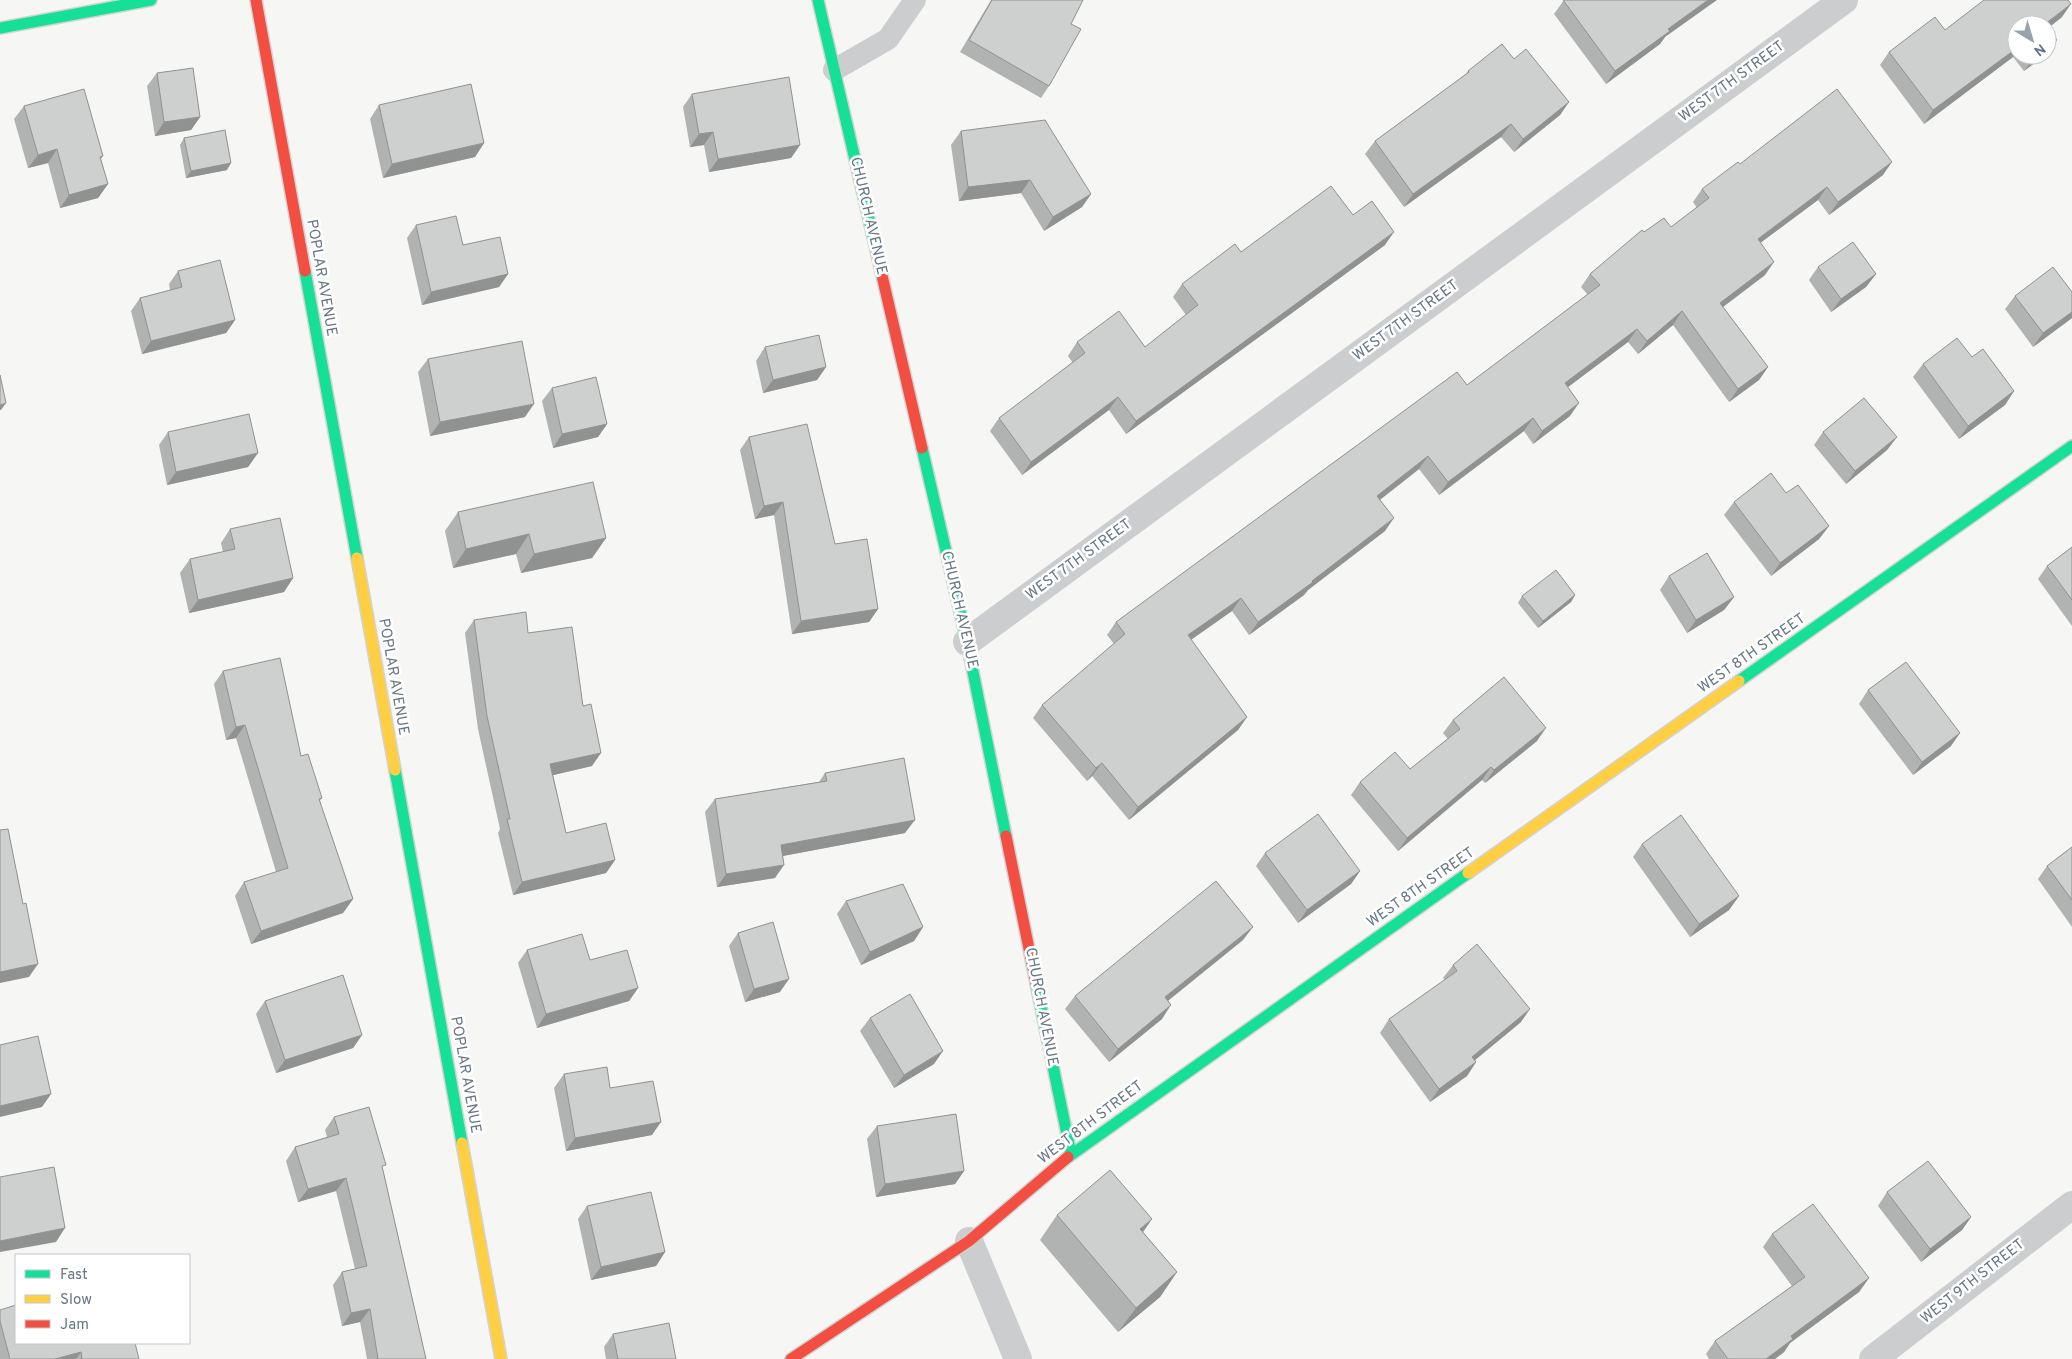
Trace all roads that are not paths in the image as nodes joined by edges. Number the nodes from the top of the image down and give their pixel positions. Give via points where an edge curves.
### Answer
1 (151, 0) edge
2 (256, 0) edge
3 (818, 0) edge
4 (915, 0) edge
5 (1844, 0) edge
6 (0, 28) edge
7 (834, 70) junction
8 (2072, 446) edge
9 (967, 642) junction
10 (1071, 1154) junction
11 (2072, 1205) edge
12 (970, 1241) junction
13 (501, 1359) edge
14 (791, 1359) edge
15 (1018, 1359) edge
16 (1874, 1359) edge

1 - 6 street
2 - 13 street, POPLAR AVENUE
3 - 7 street, CHURCH AVENUE
4 - 7 lane via 888,38
5 - 9 street, WEST 7TH STREET
7 - 9 street, CHURCH AVENUE
8 - 10 street, WEST 8TH STREET
9 - 10 street, CHURCH AVENUE
10 - 12 street, WEST 8TH STREET
11 - 16 street, WEST 9TH STREET
12 - 14 street, WEST 8TH STREET
12 - 15 street

